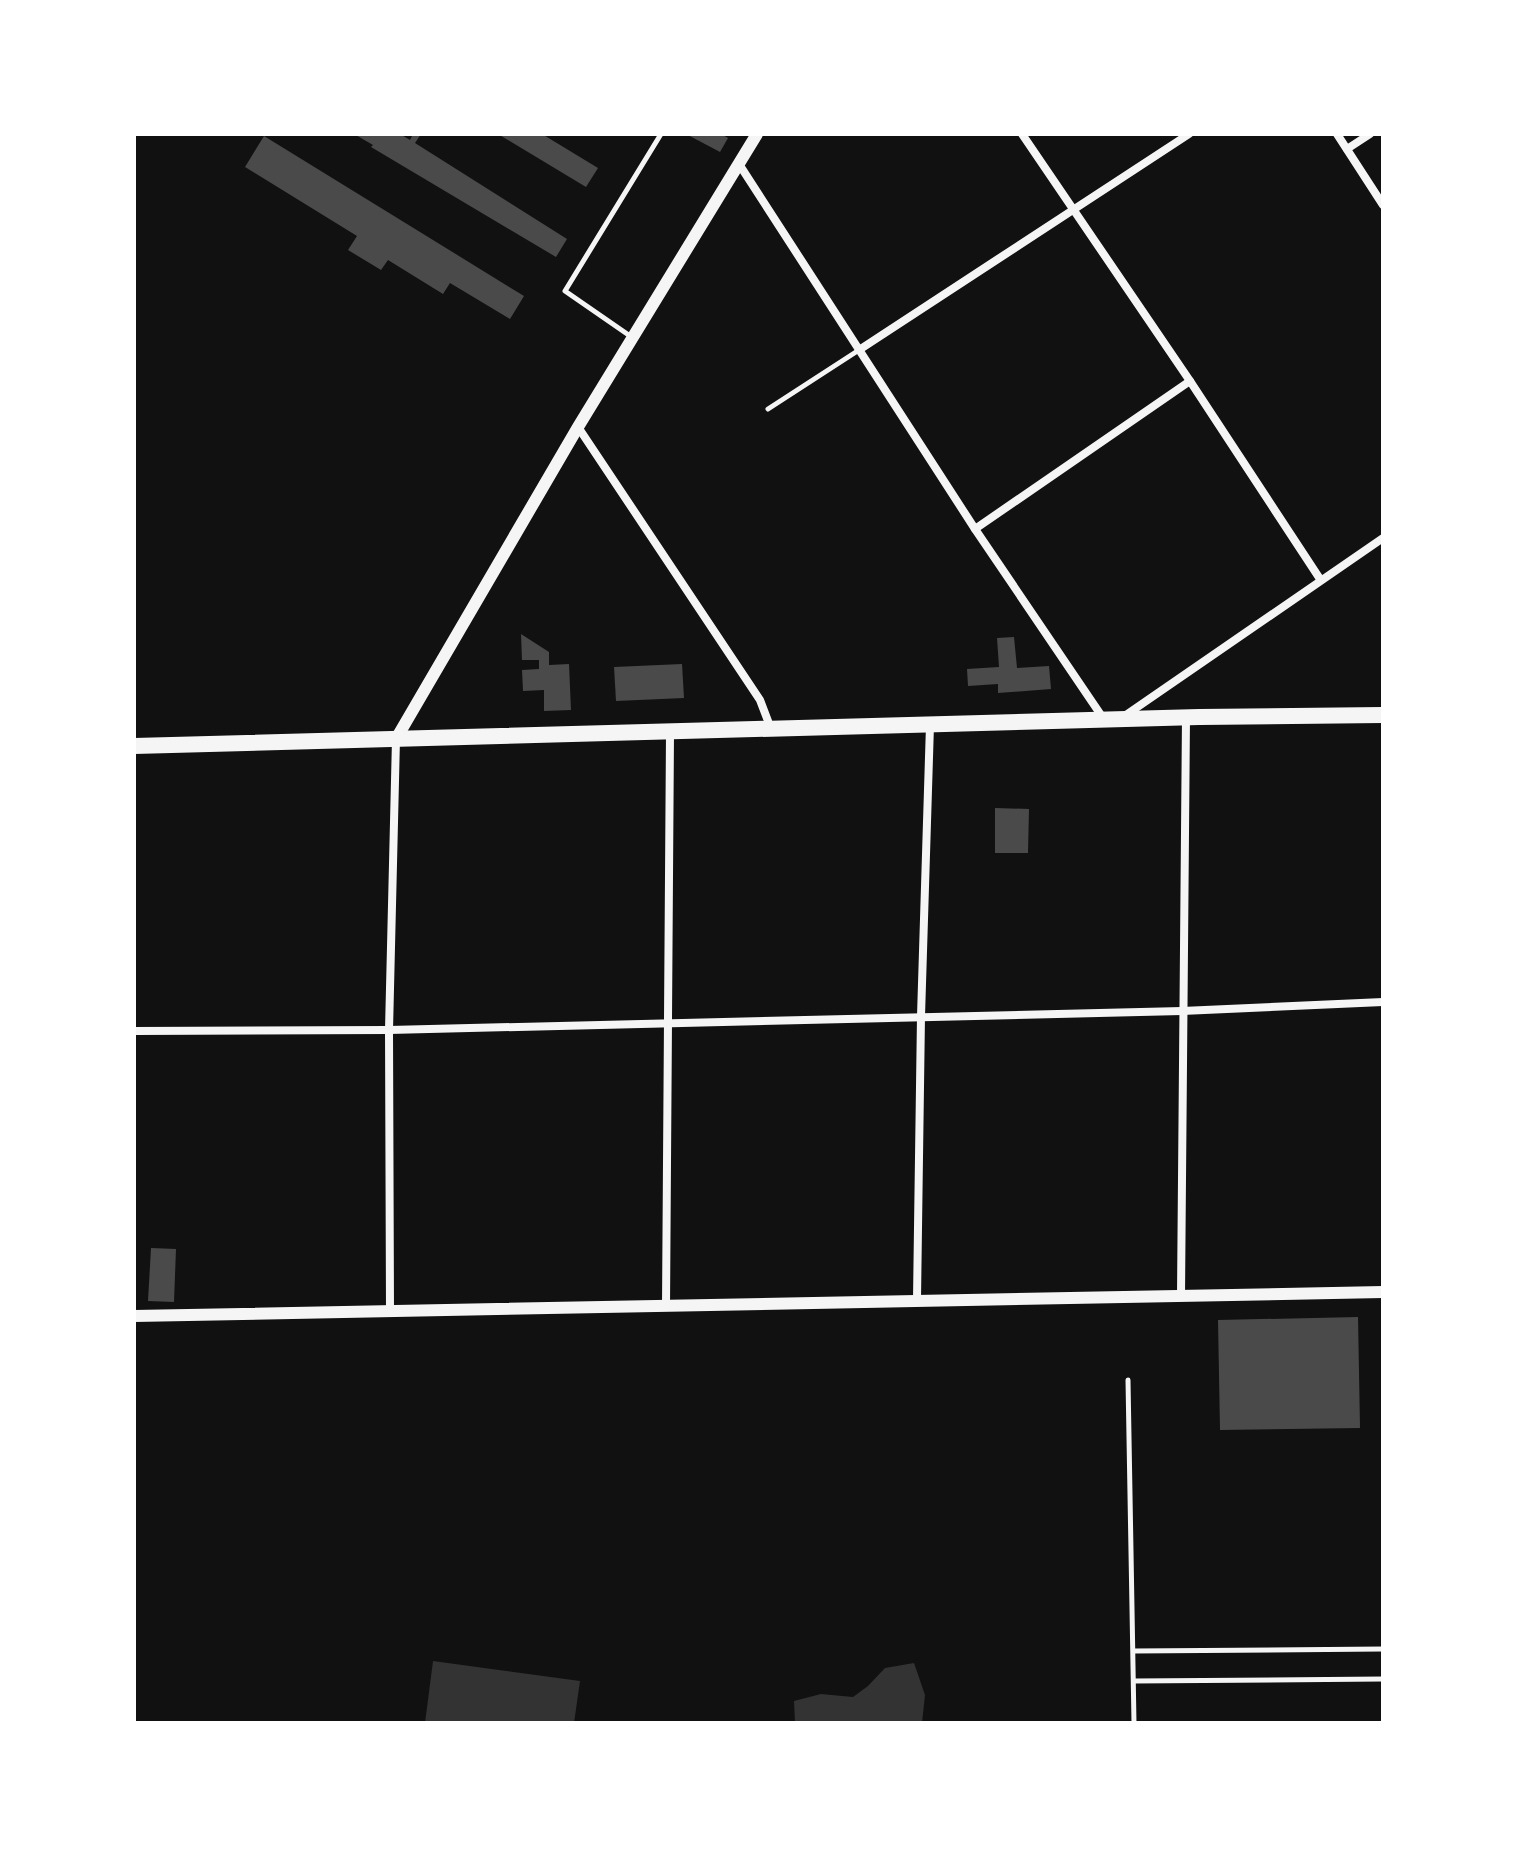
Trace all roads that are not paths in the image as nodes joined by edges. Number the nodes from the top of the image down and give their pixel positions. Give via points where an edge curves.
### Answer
1 (661, 134) edge
2 (757, 134) edge
3 (1022, 134) edge
4 (1189, 134) edge
5 (1337, 134) edge
6 (1370, 134) edge
7 (1347, 149) junction
8 (739, 164) junction
9 (1383, 205) edge
10 (1074, 209) junction
11 (633, 338) junction
12 (859, 350) junction
13 (1190, 381) junction
14 (768, 409) dead end
15 (578, 427) junction
16 (975, 529) junction
17 (1383, 538) edge
18 (1320, 579) junction
19 (1383, 715) edge
20 (1186, 717) junction
21 (1112, 720) junction
22 (930, 725) junction
23 (771, 730) junction
24 (670, 733) junction
25 (396, 739) junction
26 (134, 746) edge
27 (1383, 1002) edge
28 (1182, 1011) junction
29 (921, 1016) junction
30 (667, 1022) junction
31 (389, 1030) junction
32 (134, 1031) edge
33 (1383, 1292) edge
34 (1181, 1295) junction
35 (917, 1299) junction
36 (666, 1307) junction
37 (390, 1311) junction
38 (134, 1316) edge
39 (1128, 1380) dead end
40 (1383, 1649) edge
41 (1134, 1651) junction
42 (1383, 1679) edge
43 (1134, 1681) junction
44 (1134, 1723) edge

1 - 11 lane via 565,291
2 - 8 street
3 - 10 street
4 - 10 street
5 - 7 street
6 - 7 street
7 - 9 street
8 - 11 street
8 - 12 street
10 - 12 street
10 - 13 street
11 - 15 street
12 - 14 lane
12 - 16 street
13 - 16 street
13 - 18 street
15 - 23 street via 760,700
15 - 25 street
16 - 21 street
17 - 18 street
18 - 21 street
19 - 20 main road
20 - 21 main road
20 - 28 street
21 - 22 main road
22 - 23 main road
22 - 29 street
23 - 24 main road
24 - 25 main road
24 - 30 street
25 - 26 main road
25 - 31 street
27 - 28 street
28 - 29 street
28 - 34 street
29 - 30 street
29 - 35 street
30 - 31 street
30 - 36 street
31 - 32 street
31 - 37 street
33 - 34 street
34 - 35 street
35 - 36 street
36 - 37 street
37 - 38 street
39 - 41 lane
40 - 41 lane
41 - 43 lane
42 - 43 lane
43 - 44 lane

